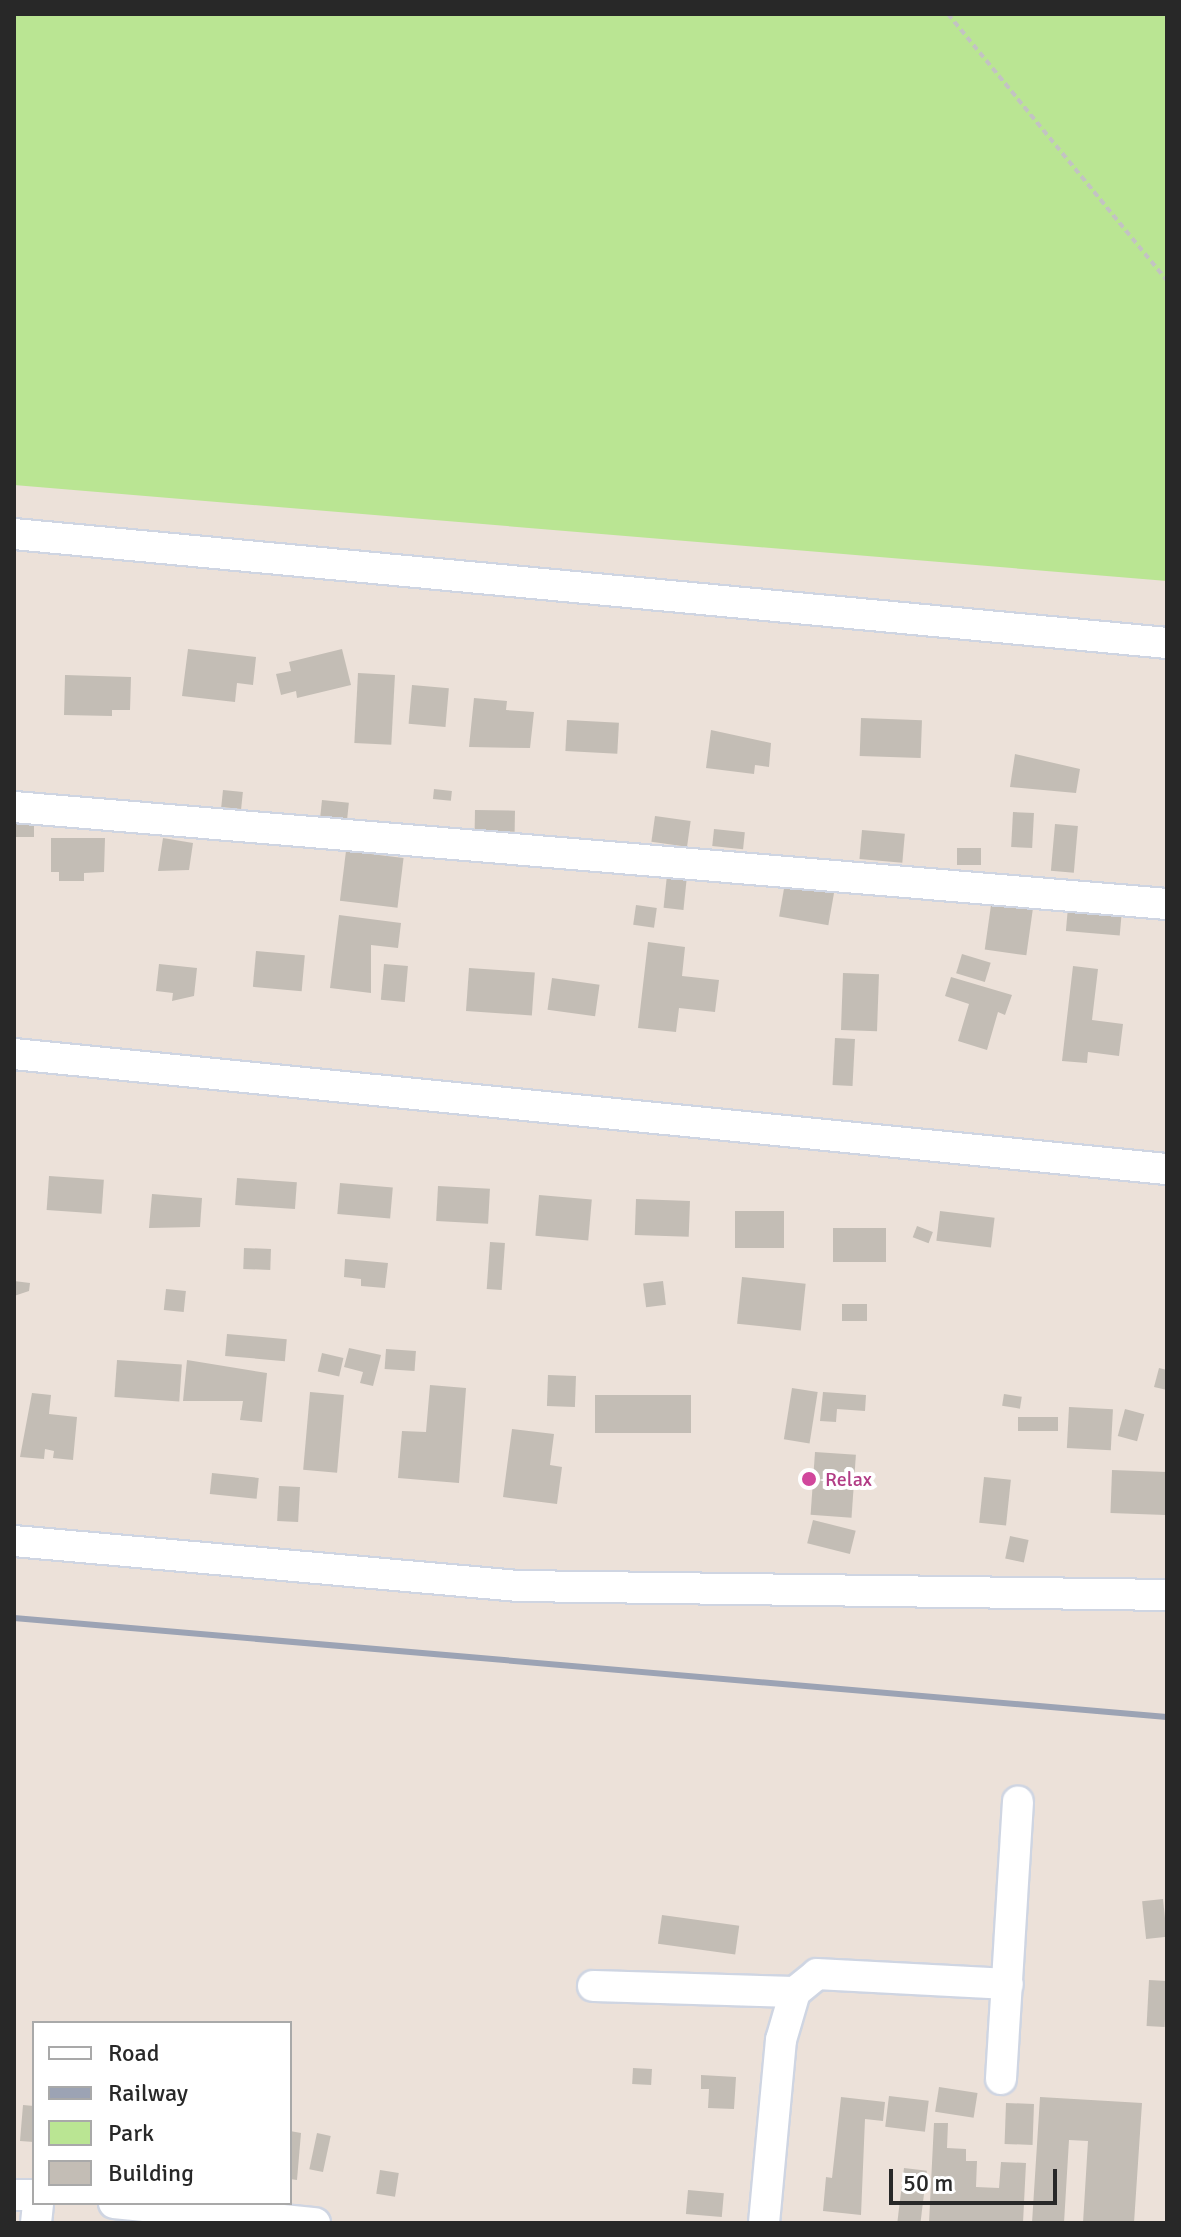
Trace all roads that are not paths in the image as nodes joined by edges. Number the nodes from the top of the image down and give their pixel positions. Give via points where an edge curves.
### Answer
1 (14, 534) edge
2 (1167, 643) edge
3 (14, 807) edge
4 (1167, 904) edge
5 (14, 1054) edge
6 (1167, 1169) edge
7 (14, 1541) edge
8 (1167, 1595) edge
9 (1018, 1802) dead end
10 (1008, 1984) junction
11 (593, 1986) dead end
12 (795, 1992) junction
13 (1001, 2079) dead end
14 (131, 2205) edge
15 (258, 2220) edge
16 (315, 2223) edge
17 (764, 2223) edge

1 - 2 street
3 - 4 street
5 - 6 street
7 - 8 street via 518,1586
9 - 10 street
10 - 12 street via 817,1974
10 - 13 street
11 - 12 street
12 - 17 street via 781,2040
14 - 15 street
15 - 16 street

